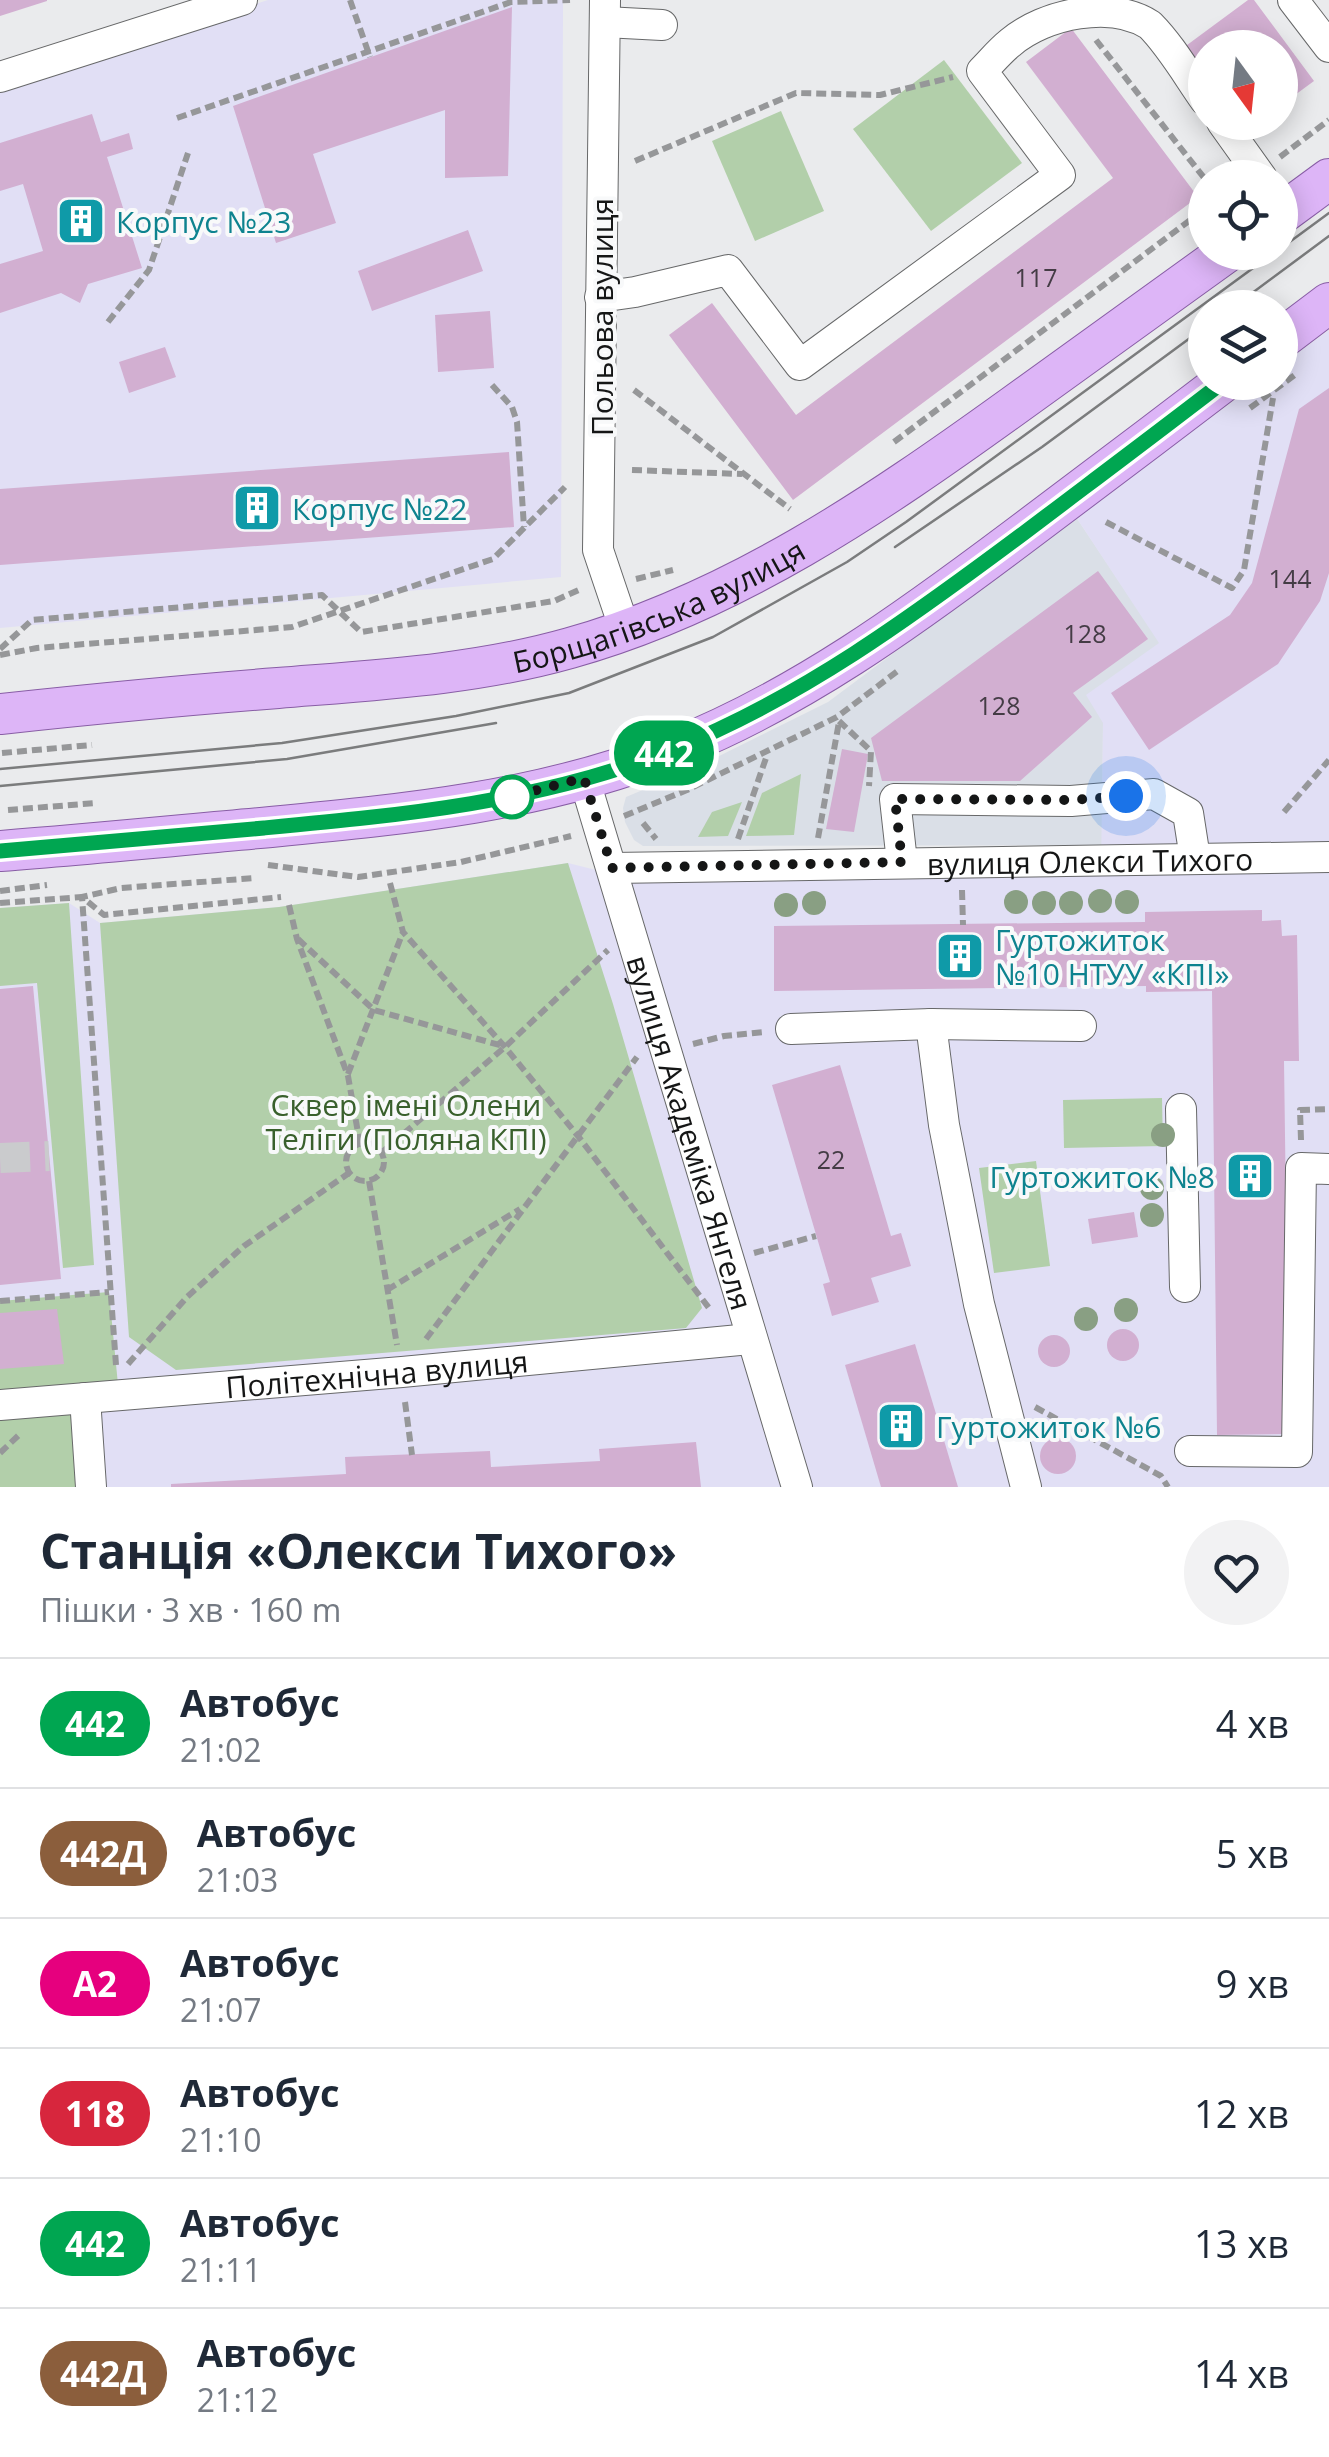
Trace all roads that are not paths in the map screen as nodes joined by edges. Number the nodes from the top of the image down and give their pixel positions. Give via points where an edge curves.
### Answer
1 (242, 0) edge
2 (1293, 0) edge
3 (605, 11) edge
4 (662, 25) dead end
5 (1329, 47) edge
6 (0, 77) edge
7 (1188, 77) edge
8 (1329, 179) edge
9 (1298, 198) edge
10 (1202, 270) edge
11 (600, 296) junction
12 (1329, 303) edge
13 (1298, 326) edge
14 (1199, 400) edge
15 (625, 630) junction
16 (1, 734) edge
17 (584, 778) junction
18 (0, 851) edge
19 (1329, 857) edge
20 (1195, 858) junction
21 (902, 862) junction
22 (612, 868) junction
23 (931, 1024) junction
24 (1081, 1026) dead end
25 (790, 1029) road end
26 (1181, 1109) dead end
27 (1315, 1168) edge
28 (1185, 1287) dead end
29 (750, 1339) junction
30 (85, 1398) junction
31 (0, 1404) edge
32 (1190, 1451) dead end
33 (90, 1487) edge
34 (796, 1487) edge
35 (1026, 1487) edge

1 - 6 street
2 - 5 street
3 - 4 street
3 - 11 street, Польова вулиця
7 - 11 street via 1149,24 1122,8 1089,5 1011,42 982,70 1060,175 800,365 728,270
8 - 9 main road
10 - 15 main road, Борщагівська вулиця via 824,536
11 - 15 street, Польова вулиця via 598,550
12 - 13 main road
14 - 17 main road via 847,660 670,751
15 - 16 main road, Борщагівська вулиця via 471,670
17 - 18 main road via 415,814
17 - 22 street, вулиця Академіка Янгеля
19 - 20 street, вулиця Олекси Тихого
20 - 21 street, вулиця Олекси Тихого
20 - 21 street via 1188,813 1154,794 895,799
21 - 22 street, вулиця Олекси Тихого
22 - 29 street, вулиця Академіка Янгеля
23 - 24 street
23 - 25 street
23 - 35 street via 976,1286
26 - 28 street
27 - 32 street via 1297,1452
29 - 30 street, Політехнічна вулиця
29 - 34 street, вулиця Академіка Янгеля
30 - 31 street, Політехнічна вулиця
30 - 33 street

